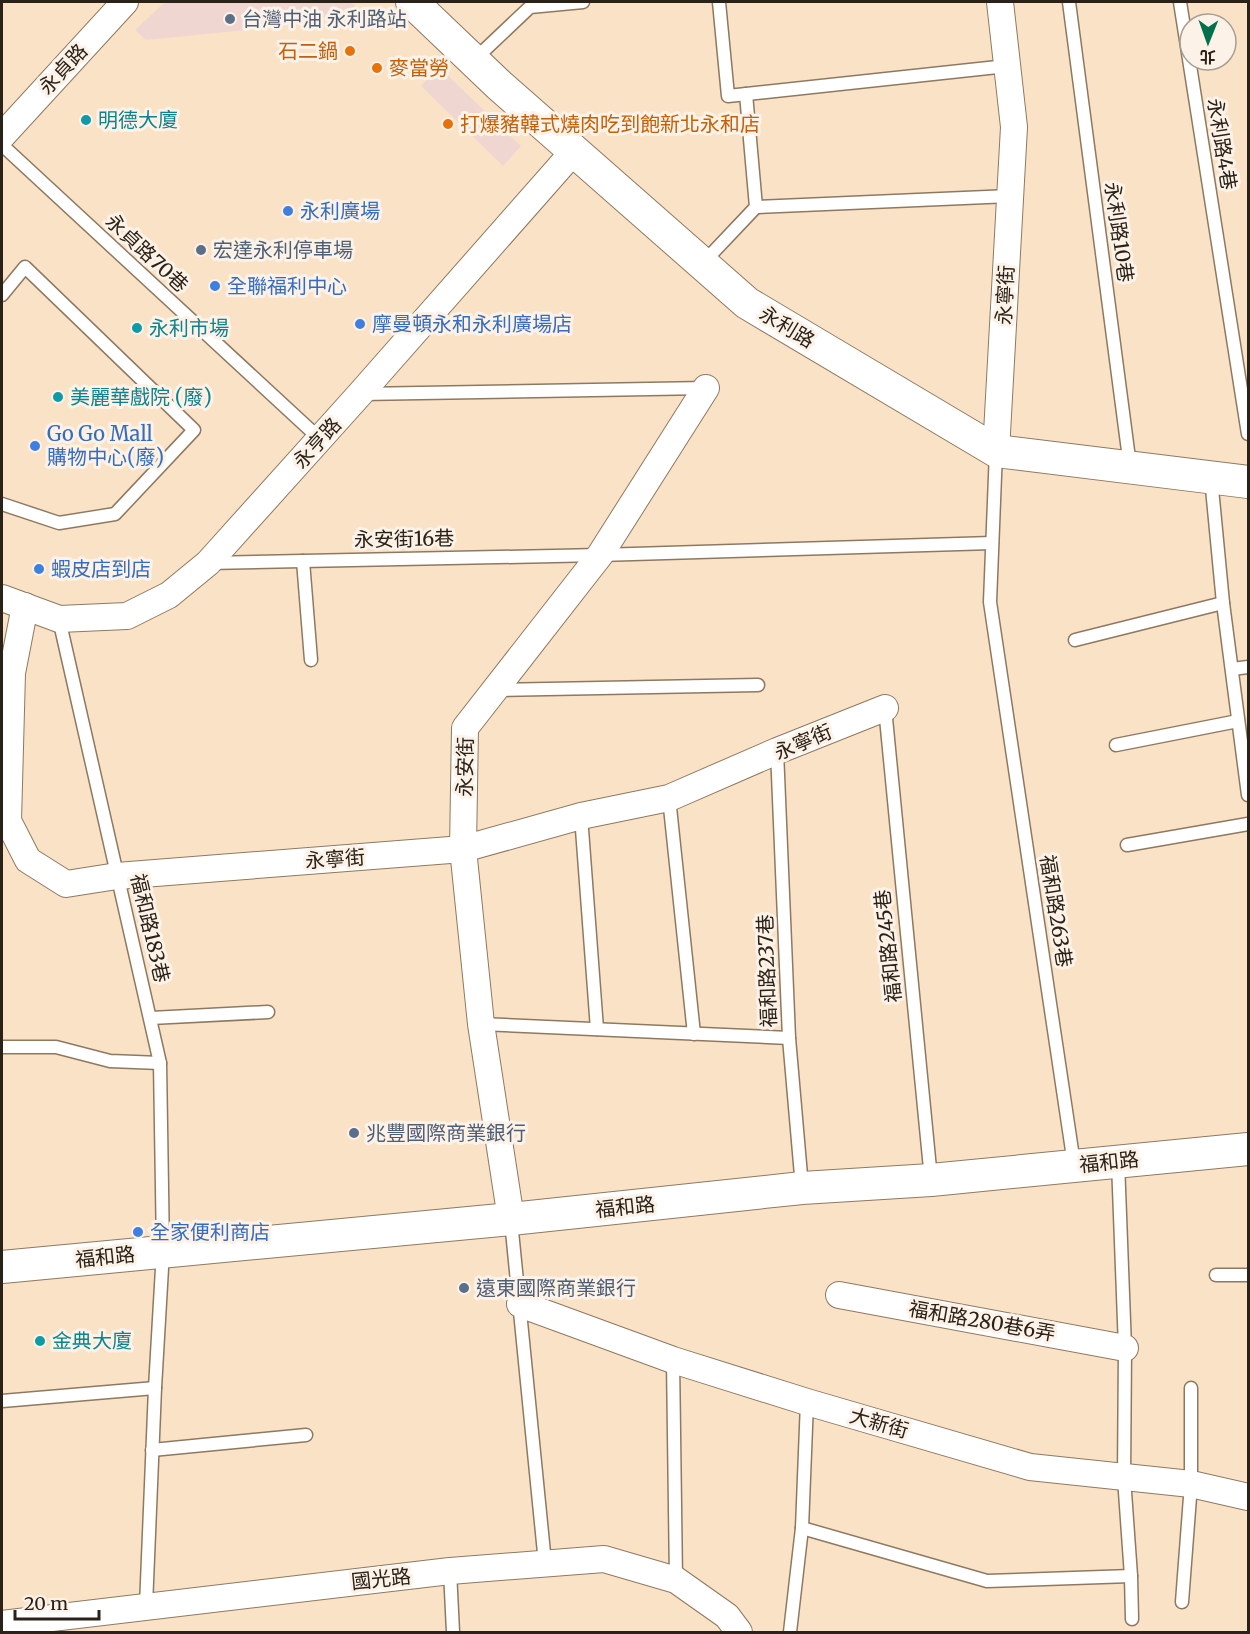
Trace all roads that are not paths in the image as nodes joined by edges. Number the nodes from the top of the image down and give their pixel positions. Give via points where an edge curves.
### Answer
1 (125, 2) edge
2 (412, 2) edge
3 (583, 2) edge
4 (719, 2) edge
5 (1000, 2) edge
6 (1069, 2) edge
7 (1180, 2) edge
8 (473, 61) junction
9 (1007, 66) junction
10 (746, 94) junction
11 (2, 136) edge
12 (2, 145) edge
13 (574, 151) junction
14 (1010, 196) junction
15 (756, 207) junction
16 (702, 264) junction
17 (2, 295) edge
18 (706, 388) joint
19 (360, 394) junction
20 (1248, 434) edge
21 (320, 440) junction
22 (996, 451) junction
23 (1131, 468) junction
24 (1211, 477) junction
25 (1248, 482) edge
26 (2, 504) edge
27 (992, 543) junction
28 (600, 555) junction
29 (303, 561) junction
30 (208, 563) junction
31 (13, 602) edge
32 (1222, 603) junction
33 (59, 619) junction
34 (1076, 640) dead end
35 (311, 660) dead end
36 (999, 661) joint
37 (1248, 667) edge
38 (1232, 669) junction
39 (758, 685) dead end
40 (494, 690) junction
41 (885, 708) joint
42 (1238, 721) junction
43 (1116, 745) dead end
44 (777, 751) junction
45 (1248, 795) edge
46 (669, 798) junction
47 (581, 816) junction
48 (1248, 824) edge
49 (1127, 845) dead end
50 (463, 849) junction
51 (117, 876) junction
52 (268, 1012) dead end
53 (151, 1018) junction
54 (481, 1024) junction
55 (597, 1029) junction
56 (694, 1034) junction
57 (789, 1038) junction
58 (2, 1047) edge
59 (160, 1063) junction
60 (1248, 1149) edge
61 (1118, 1161) junction
62 (1074, 1166) junction
63 (931, 1180) junction
64 (802, 1188) junction
65 (511, 1220) junction
66 (163, 1251) junction
67 (2, 1267) edge
68 (1215, 1275) dead end
69 (1248, 1275) edge
70 (839, 1295) dead end
71 (520, 1304) junction
72 (1125, 1348) junction
73 (673, 1360) junction
74 (155, 1388) junction
75 (1191, 1388) dead end
76 (2, 1401) edge
77 (807, 1402) junction
78 (306, 1435) dead end
79 (152, 1450) junction
80 (1124, 1478) junction
81 (1191, 1484) junction
82 (1248, 1497) edge
83 (802, 1528) junction
84 (545, 1563) junction
85 (450, 1571) junction
86 (1131, 1576) junction
87 (676, 1580) junction
88 (1182, 1602) dead end
89 (146, 1606) junction
90 (1132, 1619) dead end
91 (2, 1624) edge
92 (453, 1632) edge
93 (739, 1632) edge
94 (790, 1632) edge

1 - 11 street, 永貞路
2 - 8 street, 永利路
3 - 8 lane via 530,7
4 - 10 lane via 728,96
5 - 9 street, 永寧街
6 - 23 lane, 永利路10巷
7 - 20 lane, 永利路4巷
8 - 13 street, 永利路
9 - 10 lane
9 - 14 street, 永寧街 via 1014,128
10 - 15 lane
12 - 21 lane, 永貞路70巷
13 - 16 street, 永利路
13 - 19 street, 永亨路
14 - 15 lane
14 - 22 street, 永寧街
15 - 16 lane
16 - 22 street, 永利路 via 747,303
17 - 26 lane via 25,267 194,430 115,514 59,523
18 - 19 lane
18 - 28 street, 永安街
19 - 21 street, 永亨路
21 - 30 street, 永亨路
22 - 23 street, 永利路
22 - 27 lane, 永寧街
23 - 24 street, 永利路
24 - 25 street, 永利路
24 - 32 lane
27 - 28 lane, 永安街16巷
27 - 36 lane, 永寧街 via 990,603
28 - 29 lane, 永安街16巷
28 - 40 street, 永安街
29 - 30 lane, 永安街16巷
29 - 35 lane
30 - 33 street, 永亨路 via 169,595 127,616
31 - 33 street, 永亨路
31 - 51 street, 永寧街 via 8,820 28,860 66,884
32 - 34 lane
32 - 38 lane
33 - 51 lane, 福和路183巷
36 - 62 lane, 福和路263巷
37 - 38 lane
38 - 42 lane
39 - 40 lane
40 - 50 street, 永安街 via 465,728
41 - 44 street, 永寧街
41 - 63 lane, 福和路245巷
42 - 43 lane
42 - 45 lane
44 - 46 street, 永寧街
44 - 57 lane, 福和路237巷
46 - 47 street, 永寧街
46 - 56 lane
47 - 50 street, 永寧街
47 - 55 lane
48 - 49 lane
50 - 51 street, 永寧街
50 - 54 street, 永安街
51 - 53 lane, 福和路183巷
52 - 53 lane
53 - 59 lane, 福和路183巷
54 - 55 lane
54 - 65 street, 永安街
55 - 56 lane
56 - 57 lane
57 - 64 lane, 福和路237巷
58 - 59 lane via 56,1047 110,1061
59 - 66 lane, 福和路183巷
60 - 61 street, 福和路
61 - 62 street, 福和路
61 - 72 lane
62 - 63 street, 福和路
63 - 64 street, 福和路
64 - 65 street, 福和路
65 - 66 street, 福和路
65 - 71 lane
66 - 67 street, 福和路
66 - 74 lane, 福和路183巷
68 - 69 lane
70 - 72 street, 福和路280巷6弄
71 - 73 street, 大新街
71 - 84 lane
72 - 80 lane
73 - 77 street, 大新街
73 - 87 lane
74 - 76 lane
74 - 79 lane, 福和路183巷
75 - 81 lane
77 - 80 street, 大新街 via 1030,1467
77 - 83 lane
78 - 79 lane
79 - 89 lane, 福和路183巷
80 - 81 street, 大新街
80 - 86 lane
81 - 82 street, 大新街
81 - 88 lane
83 - 86 lane via 987,1581
83 - 94 lane
84 - 85 street, 國光路
84 - 87 street, 國光路 via 604,1559
85 - 89 street, 國光路
85 - 92 lane
86 - 90 lane
87 - 93 street, 國光路 via 727,1616
89 - 91 street, 國光路

